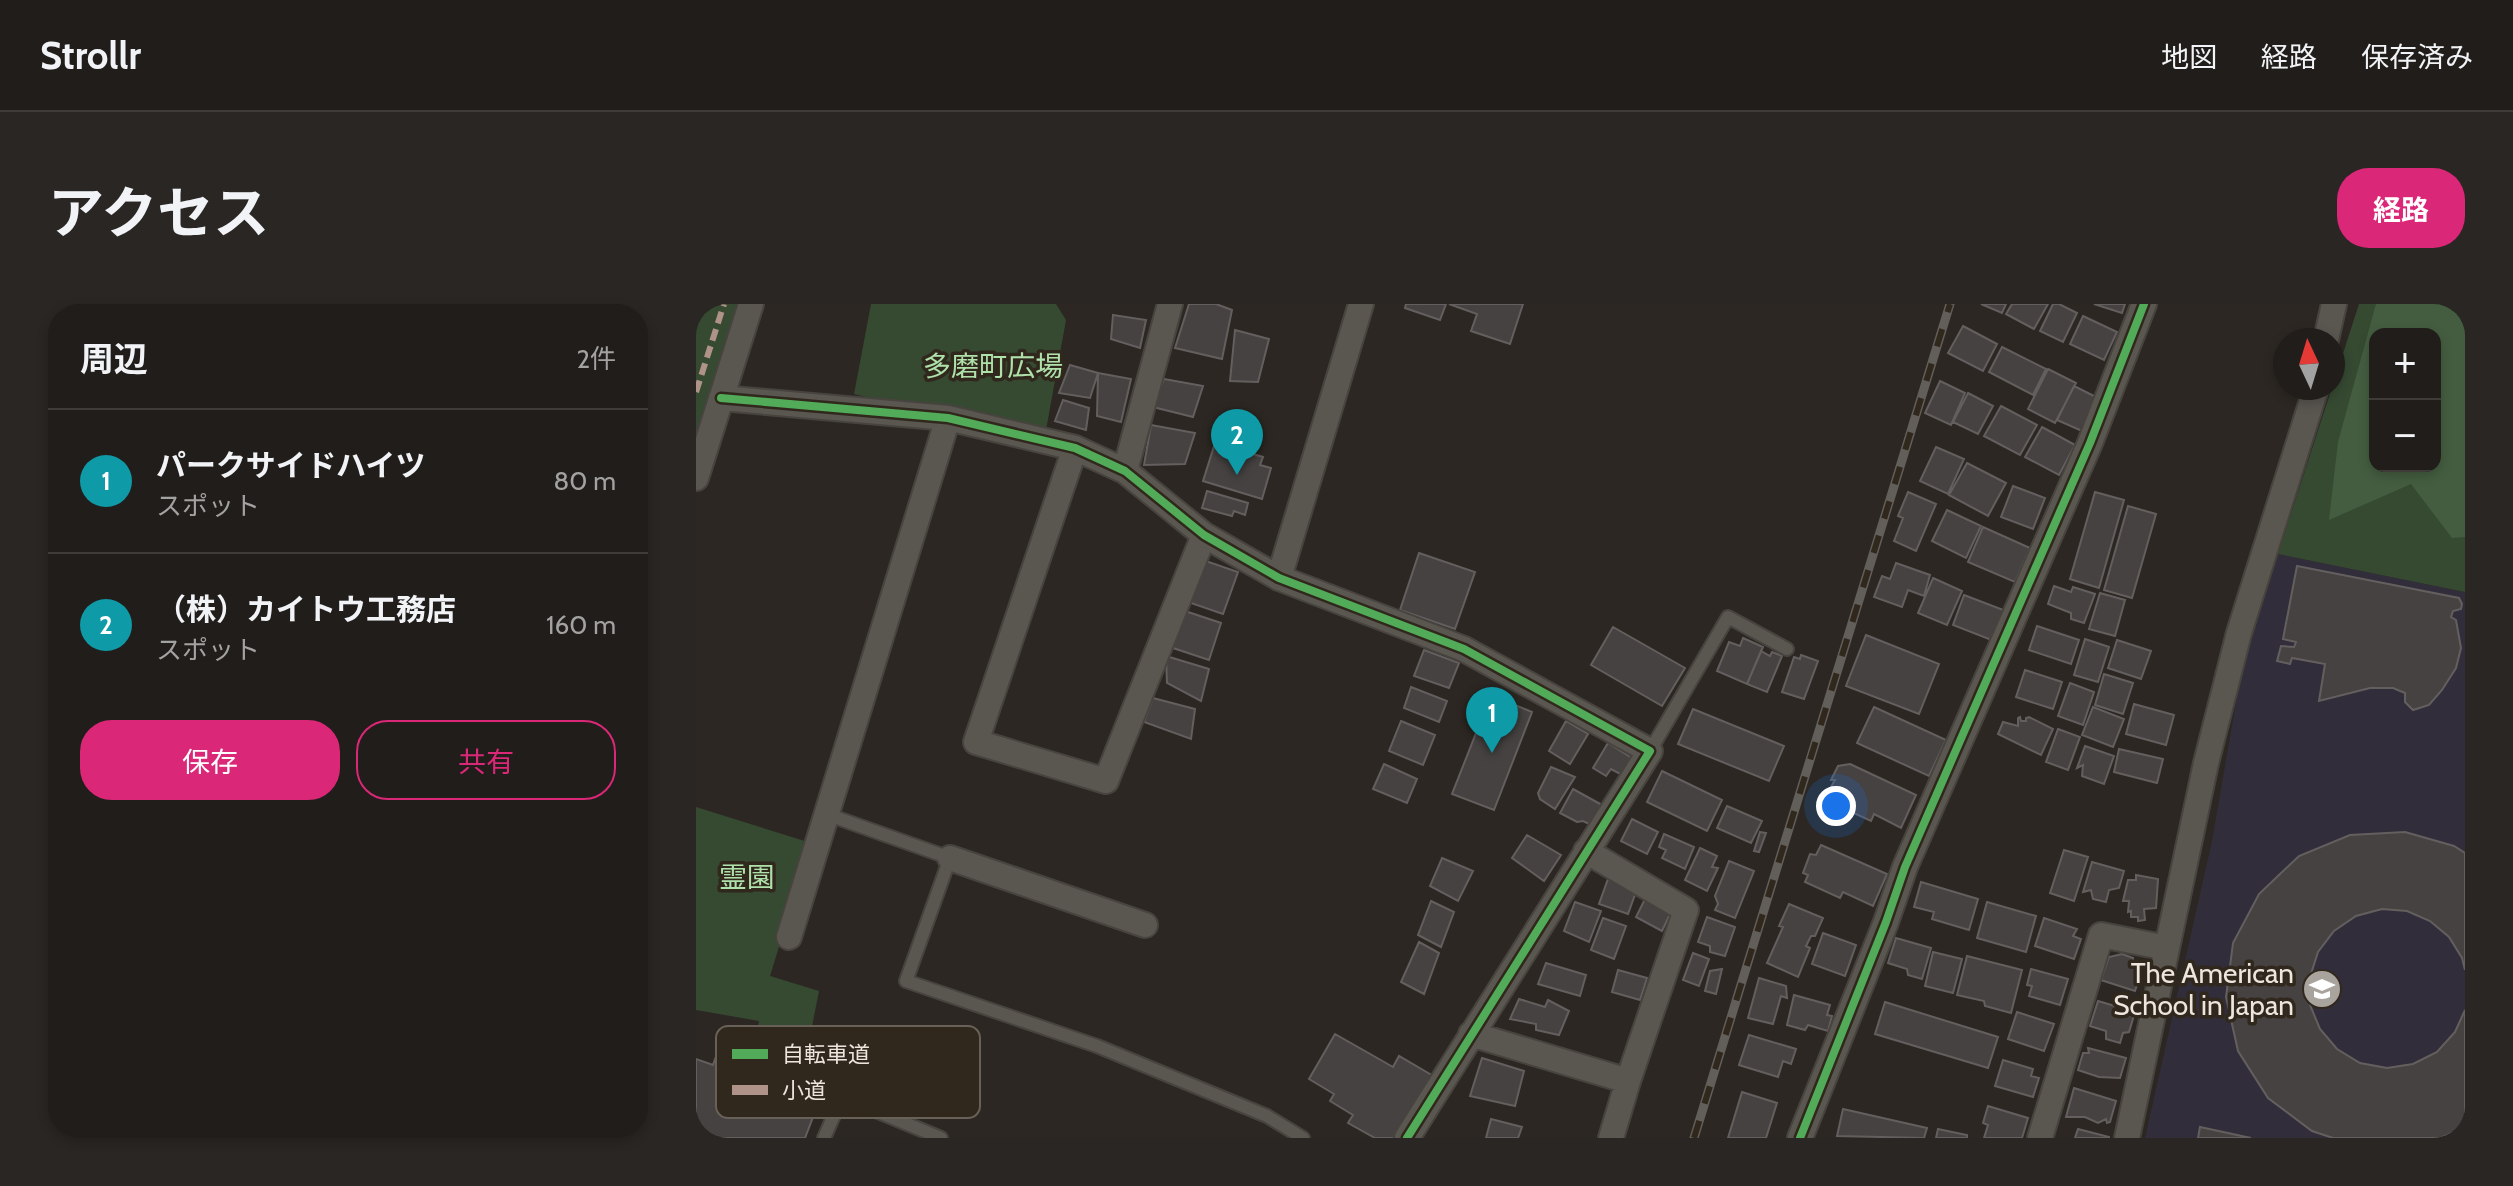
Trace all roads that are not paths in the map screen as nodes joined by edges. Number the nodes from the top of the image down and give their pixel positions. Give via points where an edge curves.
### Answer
1 (751, 304) edge
2 (1170, 304) edge
3 (1361, 304) edge
4 (2144, 304) edge
5 (2334, 304) edge
6 (2329, 328) edge
7 (721, 398) junction
8 (2312, 400) edge
9 (948, 418) junction
10 (1075, 448) junction
11 (1125, 471) junction
12 (696, 478) edge
13 (1204, 535) junction
14 (1279, 578) junction
15 (1787, 649) dead end
16 (1650, 751) junction
17 (826, 814) junction
18 (1586, 851) junction
19 (950, 858) junction
20 (1145, 925) dead end
21 (789, 937) dead end
22 (2167, 948) junction
23 (1471, 1034) junction
24 (1628, 1081) junction
25 (833, 1118) edge
26 (893, 1118) edge
27 (824, 1138) edge
28 (941, 1138) edge
29 (1303, 1138) edge
30 (1407, 1138) edge
31 (1611, 1138) edge
32 (1800, 1138) edge
33 (2040, 1138) edge
34 (2127, 1138) edge

1 - 7 street
2 - 11 street
3 - 14 street
4 - 32 street via 2090,443 1905,867
5 - 6 street
7 - 9 street
7 - 12 street
8 - 22 street via 2239,633
9 - 10 street
9 - 17 street
10 - 11 street
10 - 13 street via 976,742 1106,781
11 - 13 street
13 - 14 street
14 - 16 street via 1464,649
15 - 16 lane via 1728,617
16 - 18 street
17 - 19 lane
17 - 21 street
18 - 23 street
18 - 24 street via 1686,910
19 - 20 street
19 - 29 lane via 906,981 1097,1046 1267,1116
22 - 33 street via 2101,935
22 - 34 street
23 - 24 street
23 - 30 street
24 - 31 street
25 - 27 lane
26 - 28 lane

